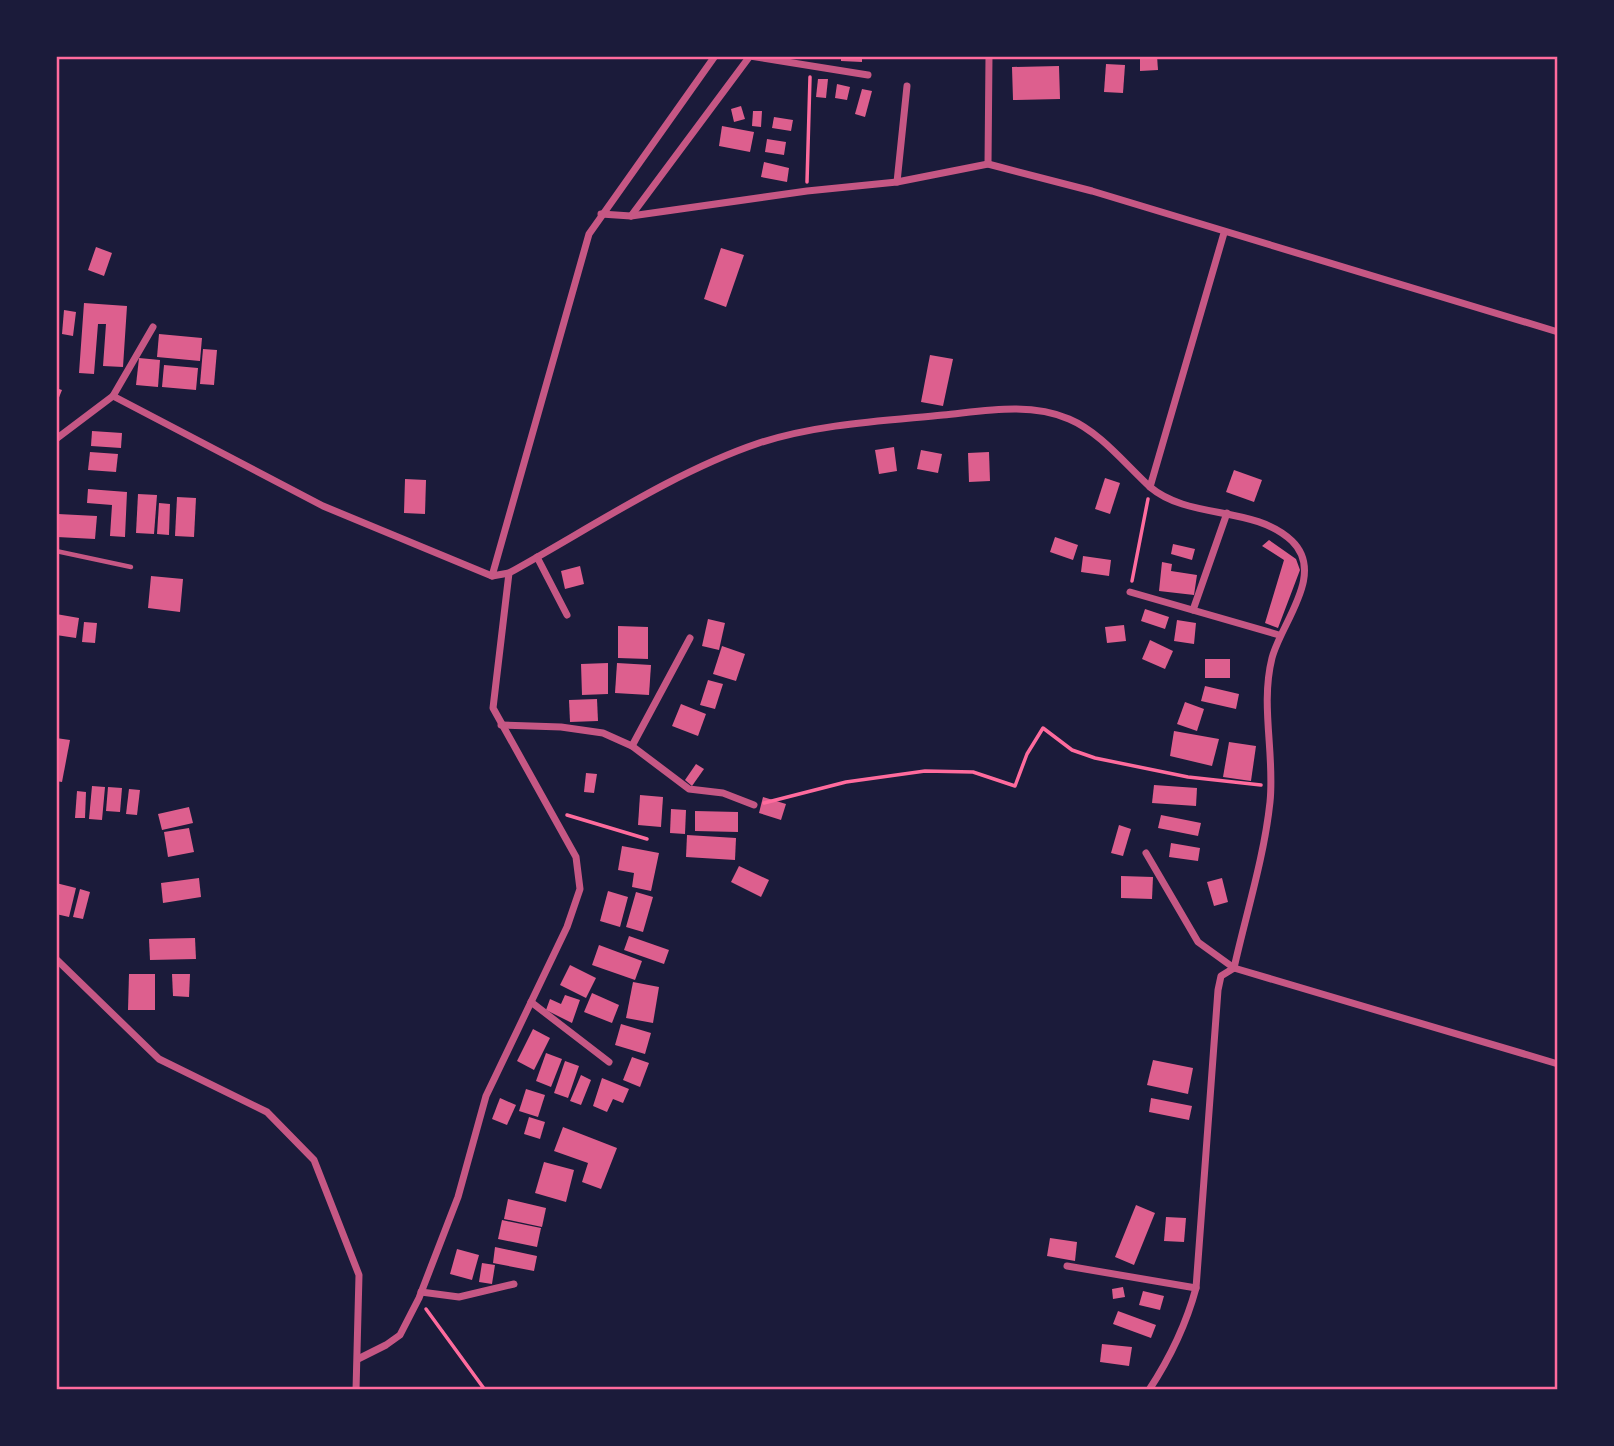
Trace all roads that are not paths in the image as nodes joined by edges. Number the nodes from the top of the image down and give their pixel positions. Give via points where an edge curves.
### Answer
1 (715, 56) edge
2 (750, 56) edge
3 (989, 56) edge
4 (868, 75) dead end
5 (907, 86) dead end
6 (988, 164) junction
7 (897, 182) junction
8 (601, 214) junction
9 (631, 216) junction
10 (1224, 233) junction
11 (153, 327) dead end
12 (1558, 332) edge
13 (113, 396) junction
14 (56, 439) edge
15 (1150, 487) junction
16 (1227, 513) junction
17 (56, 551) edge
18 (537, 557) junction
19 (131, 567) dead end
20 (509, 573) junction
21 (492, 576) junction
22 (1130, 592) road end
23 (1193, 610) junction
24 (567, 615) dead end
25 (1279, 635) junction
26 (690, 638) dead end
27 (501, 725) junction
28 (632, 746) junction
29 (754, 806) road end
30 (1146, 853) dead end
31 (56, 959) edge
32 (1234, 968) junction
33 (531, 1003) junction
34 (608, 1062) dead end
35 (1558, 1064) edge
36 (1067, 1266) dead end
37 (514, 1284) dead end
38 (1196, 1288) junction
39 (420, 1295) junction
40 (358, 1359) junction
41 (356, 1390) edge
42 (1149, 1390) edge

1 - 8 street
2 - 4 street
2 - 9 street
3 - 6 street
5 - 7 street
6 - 7 street
6 - 10 street
7 - 9 street
8 - 9 street
8 - 21 street via 582,251
10 - 12 street
10 - 15 street
11 - 13 street
13 - 14 street
13 - 21 street via 323,506
15 - 16 street via 1181,506
15 - 18 street via 1097,437 1050,412 1020,408 853,424 759,444 698,468
16 - 23 street
16 - 25 street via 1291,540 1301,553 1306,576
17 - 19 lane
18 - 20 street
18 - 24 street
20 - 21 street
20 - 27 street via 493,696
22 - 23 street
23 - 25 street
25 - 32 street via 1269,682 1270,786 1265,831
26 - 28 street
27 - 28 street via 603,733
27 - 33 street via 576,857 580,889
28 - 29 street via 689,789 718,791
30 - 32 street via 1198,942
31 - 40 street via 159,1059 267,1112 314,1160 359,1275
32 - 35 street
32 - 38 street via 1221,976 1218,990
33 - 34 street
33 - 39 street via 486,1096 458,1197
36 - 38 street
37 - 39 street via 459,1297
38 - 42 street via 1189,1314
39 - 40 street via 400,1335
40 - 41 street

